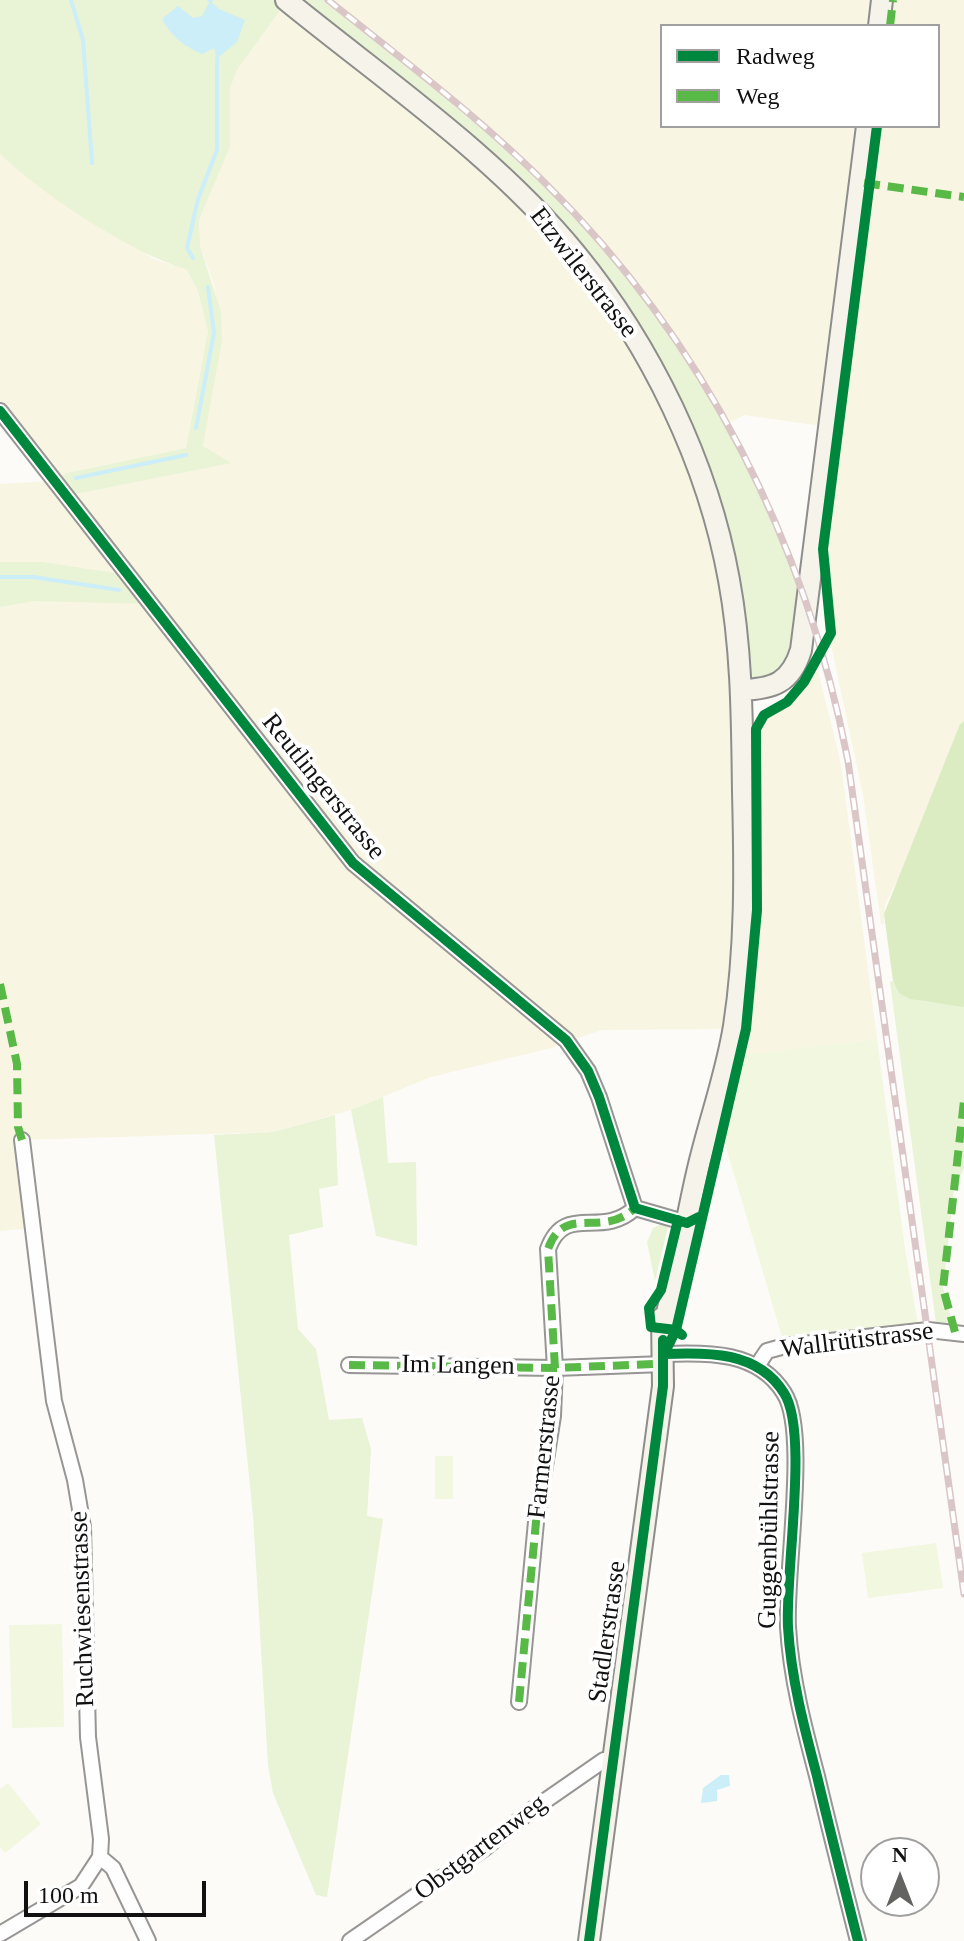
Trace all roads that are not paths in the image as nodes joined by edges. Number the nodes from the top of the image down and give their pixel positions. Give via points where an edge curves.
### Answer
1 (286, 0) edge
2 (882, 0) edge
3 (879, 24) edge
4 (867, 128) edge
5 (0, 411) edge
6 (741, 690) junction
7 (22, 1140) dead end
8 (635, 1208) junction
9 (682, 1221) junction
10 (964, 1334) edge
11 (664, 1359) junction
12 (349, 1365) dead end
13 (757, 1366) junction
14 (555, 1368) junction
15 (519, 1702) dead end
16 (613, 1761) junction
17 (100, 1857) junction
18 (0, 1934) edge
19 (148, 1941) edge
20 (350, 1941) edge
21 (589, 1941) edge
22 (858, 1941) edge

1 - 6 main road, Etzwilerstrasse via 517,190 576,254 623,320 669,403 716,528 733,610
2 - 3 main road
4 - 6 main road via 801,650 783,682
5 - 8 street, Reutlingerstrasse via 353,863 566,1040 599,1097
6 - 9 main road, Stadlerstrasse via 741,969 734,1029
7 - 17 street, Ruchwiesenstrasse via 54,1401 83,1527 88,1737
8 - 9 street
8 - 14 street, Farmerstrasse via 613,1223 565,1224 555,1231 548,1249
9 - 11 main road, Stadlerstrasse via 663,1328
10 - 13 street, Wallrütistrasse via 928,1330 785,1346 767,1351
11 - 13 street, Guggenbühlstrasse via 724,1355
11 - 14 street, Im Langen
11 - 16 main road, Stadlerstrasse
12 - 14 street, Im Langen
13 - 22 street, Guggenbühlstrasse via 785,1394 796,1421 788,1553 794,1681
14 - 15 street, Farmerstrasse
16 - 20 street, Obstgartenweg via 604,1760 569,1783
16 - 21 main road, Stadlerstrasse
17 - 18 street via 81,1886
17 - 19 street via 113,1868

